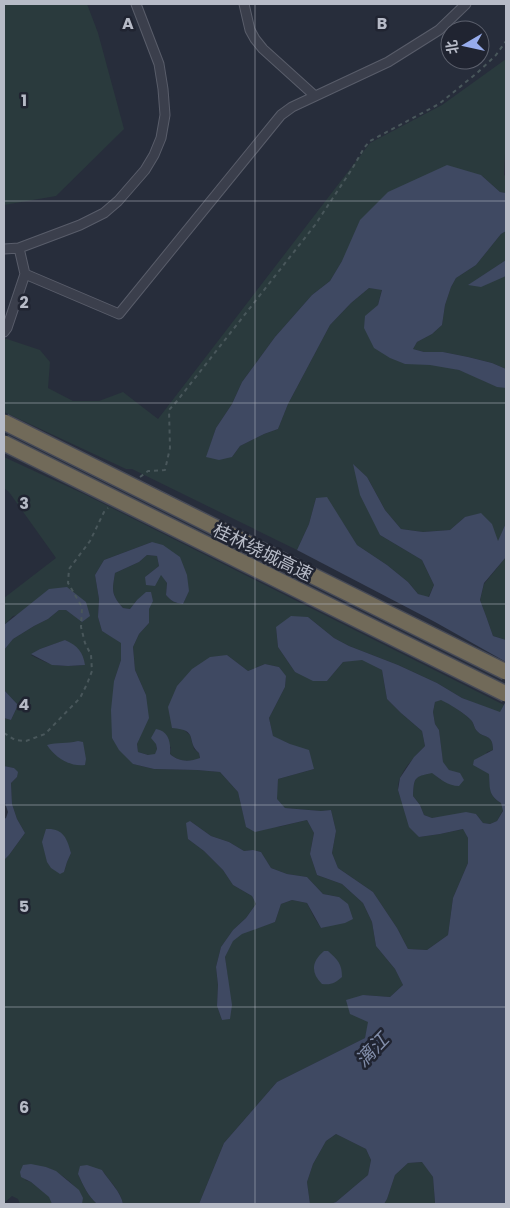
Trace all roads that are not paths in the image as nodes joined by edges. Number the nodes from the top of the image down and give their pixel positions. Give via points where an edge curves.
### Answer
1 (136, 4) edge
2 (244, 4) edge
3 (466, 4) edge
4 (315, 96) junction
5 (19, 248) junction
6 (4, 249) edge
7 (25, 274) junction
8 (4, 332) edge
9 (4, 422) edge
10 (4, 444) edge
11 (506, 672) edge
12 (506, 694) edge

1 - 5 street via 159,64 163,89 165,114 154,155 145,170 104,213
2 - 4 street via 250,30 259,44
3 - 4 street via 439,30 388,62
4 - 7 street via 281,115 119,314
5 - 6 street
5 - 7 street
7 - 8 street
9 - 11 highway, 桂林绕城高速, bridge
10 - 12 highway, 桂林绕城高速, bridge

